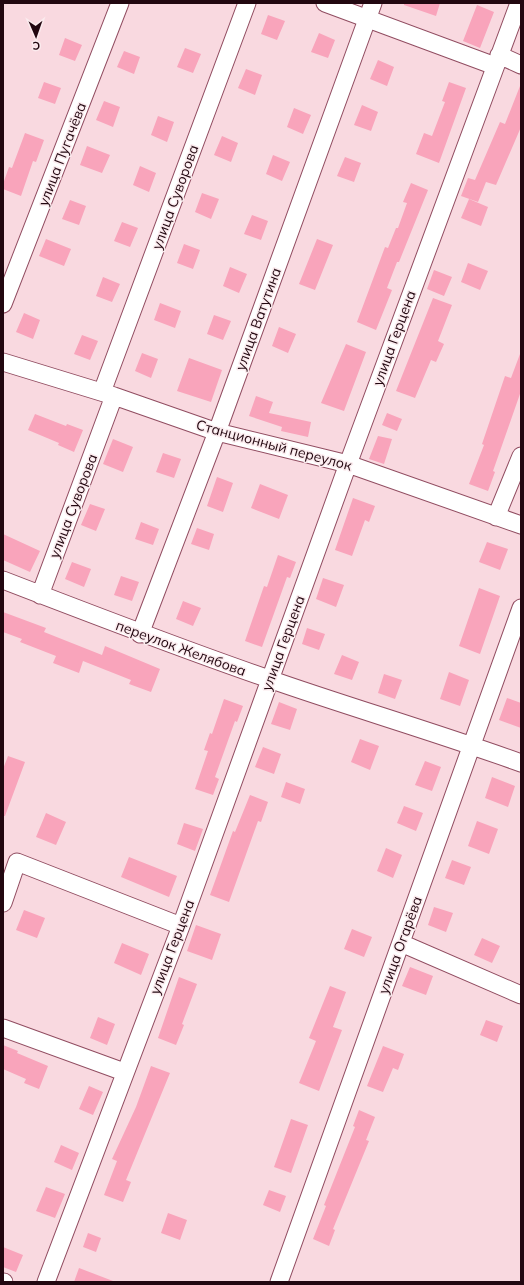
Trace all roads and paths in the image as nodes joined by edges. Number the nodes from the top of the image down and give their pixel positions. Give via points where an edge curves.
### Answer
1 (120, 3) edge
2 (247, 3) edge
3 (325, 3) edge
4 (519, 3) edge
5 (370, 11) edge
6 (497, 61) junction
7 (521, 65) edge
8 (3, 304) edge
9 (3, 362) edge
10 (108, 394) junction
11 (217, 432) junction
12 (521, 456) edge
13 (348, 464) junction
14 (496, 516) junction
15 (521, 526) edge
16 (3, 580) edge
17 (40, 595) junction
18 (521, 608) edge
19 (140, 634) junction
20 (270, 680) junction
21 (472, 745) junction
22 (521, 763) edge
23 (3, 903) edge
24 (181, 926) junction
25 (400, 943) junction
26 (521, 995) edge
27 (3, 1028) edge
28 (124, 1072) junction
29 (46, 1282) edge
30 (279, 1282) edge

1 - 8 street, улица Пугачёва
2 - 10 street, улица Суворова
3 - 5 street
4 - 6 street, улица Герцена
5 - 6 street
5 - 11 street, улица Ватутина
6 - 7 street
6 - 13 street, улица Герцена
9 - 10 street, Станционный переулок
10 - 11 street, Станционный переулок
10 - 17 street, улица Суворова
11 - 13 street, Станционный переулок
11 - 19 street, улица Ватутина
12 - 14 street
13 - 14 street, Станционный переулок
13 - 20 street, улица Герцена
14 - 15 street, Станционный переулок
16 - 17 street, переулок Желябова
17 - 19 street, переулок Желябова
18 - 21 street, улица Огарёва
19 - 20 street, переулок Желябова
20 - 21 street, переулок Желябова
20 - 24 street, улица Герцена
21 - 22 street, переулок Желябова
21 - 25 street, улица Огарёва
23 - 24 street via 17,862
24 - 28 street, улица Герцена
25 - 26 street
25 - 30 street, улица Огарёва
27 - 28 street
28 - 29 street, улица Герцена

